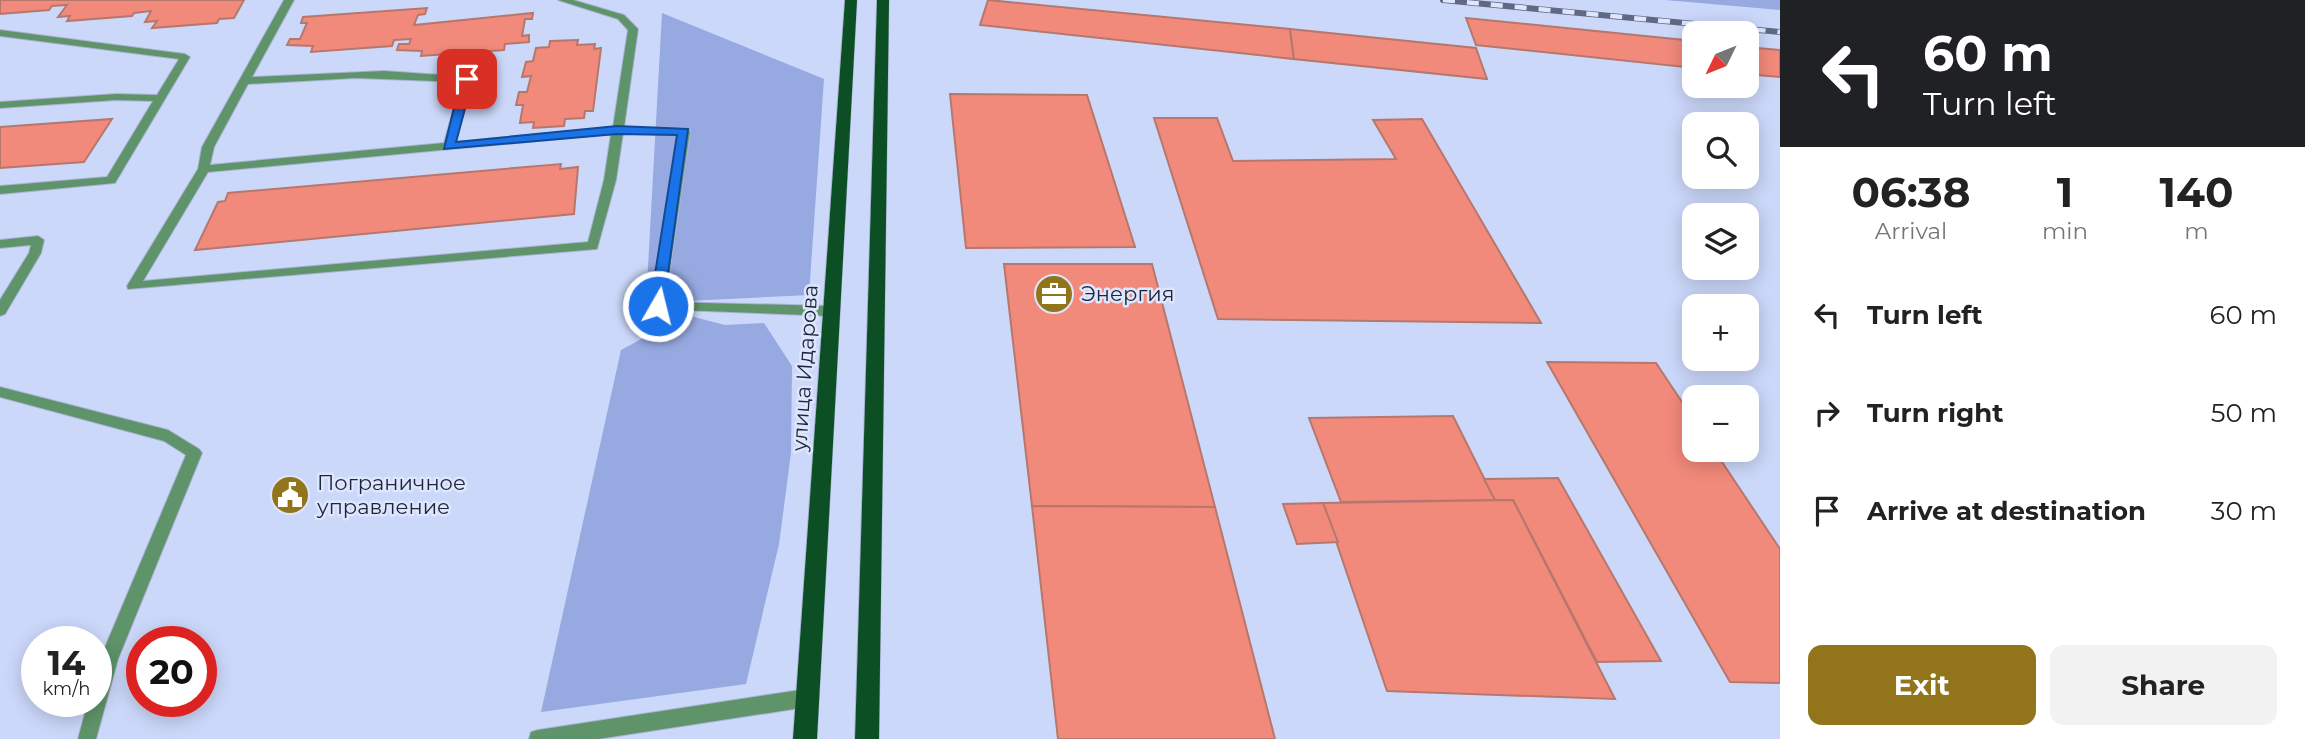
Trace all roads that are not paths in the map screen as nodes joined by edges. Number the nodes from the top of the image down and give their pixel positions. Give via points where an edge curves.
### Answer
1 (289, 0) edge
2 (563, 0) edge
3 (851, 0) edge
4 (883, 0) edge
5 (0, 33) edge
6 (245, 81) junction
7 (160, 97) junction
8 (0, 105) edge
9 (617, 130) junction
10 (449, 146) junction
11 (204, 169) junction
12 (0, 190) edge
13 (0, 244) edge
14 (831, 311) junction
15 (0, 312) edge
16 (0, 391) edge
17 (807, 698) junction
18 (87, 739) edge
19 (538, 739) edge
20 (805, 739) edge
21 (867, 739) edge

1 - 6 lane
2 - 9 lane via 621,17 633,29
3 - 14 main road, улица Идарова
4 - 21 main road
5 - 7 lane via 185,57
6 - 10 lane via 408,72 467,79
6 - 11 lane via 208,148
7 - 8 lane
7 - 12 lane via 111,180
9 - 10 lane
9 - 11 lane via 593,246 133,286
9 - 14 lane via 684,131 658,306
10 - 11 lane
13 - 15 lane via 38,240
14 - 17 main road, улица Идарова
16 - 18 lane via 168,436 194,453 109,659
17 - 19 lane
17 - 20 main road, улица Идарова

